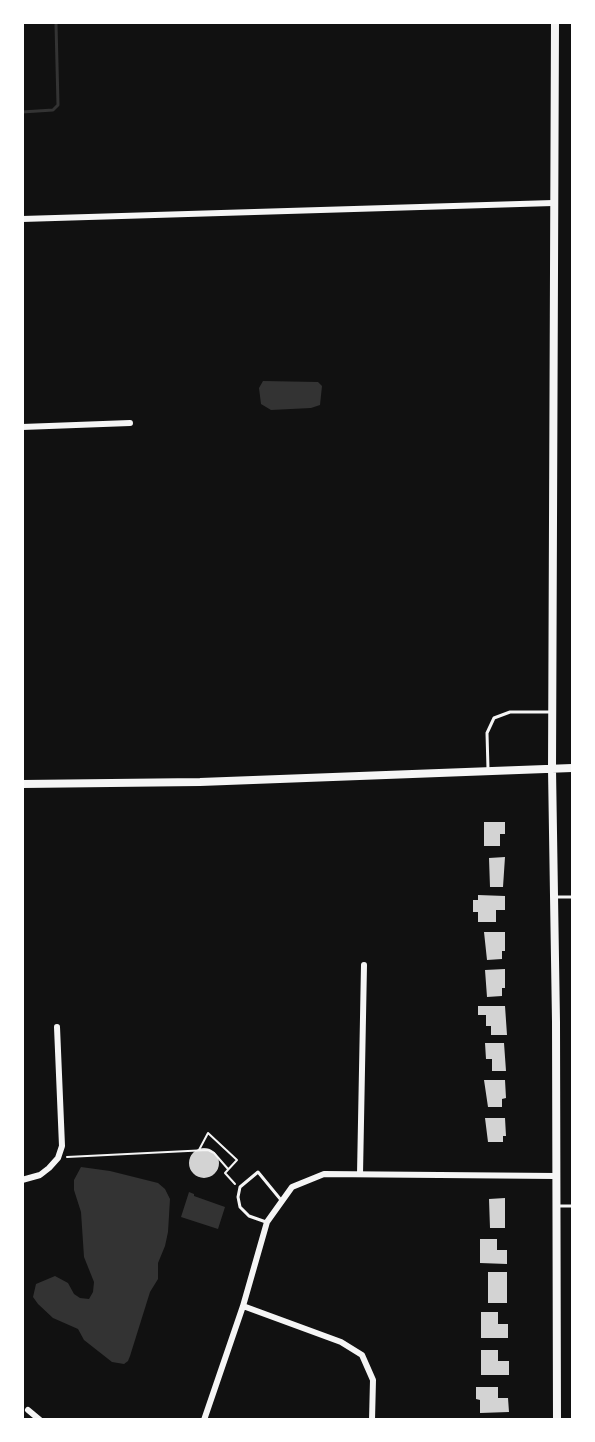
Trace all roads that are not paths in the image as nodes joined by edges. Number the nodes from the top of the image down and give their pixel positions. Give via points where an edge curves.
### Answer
1 (555, 22) edge
2 (554, 202) junction
3 (22, 219) edge
4 (130, 423) dead end
5 (22, 427) edge
6 (552, 711) junction
7 (573, 768) edge
8 (552, 769) junction
9 (488, 771) junction
10 (22, 784) edge
11 (554, 897) junction
12 (573, 897) edge
13 (363, 965) dead end
14 (57, 1027) dead end
15 (360, 1174) junction
16 (555, 1176) junction
17 (22, 1180) edge
18 (282, 1202) junction
19 (557, 1206) junction
20 (573, 1206) edge
21 (267, 1222) junction
22 (243, 1306) junction
23 (28, 1410) dead end
24 (39, 1419) edge
25 (204, 1419) edge
26 (372, 1419) edge
27 (557, 1419) edge

1 - 2 street
2 - 3 street
2 - 6 street
4 - 5 street
6 - 8 street
6 - 9 lane via 510,712 494,718 487,733
7 - 8 street
8 - 9 street
8 - 11 street
9 - 10 street
11 - 12 lane
11 - 16 street
13 - 15 street
14 - 17 street via 62,1146 58,1158 40,1176
15 - 16 street
15 - 18 street via 324,1174 292,1187
16 - 19 street
18 - 21 street
18 - 21 lane via 258,1172 240,1187 240,1208
19 - 20 lane
19 - 27 street
21 - 22 street
22 - 25 street
22 - 26 street via 341,1342 362,1354 373,1380
23 - 24 street

